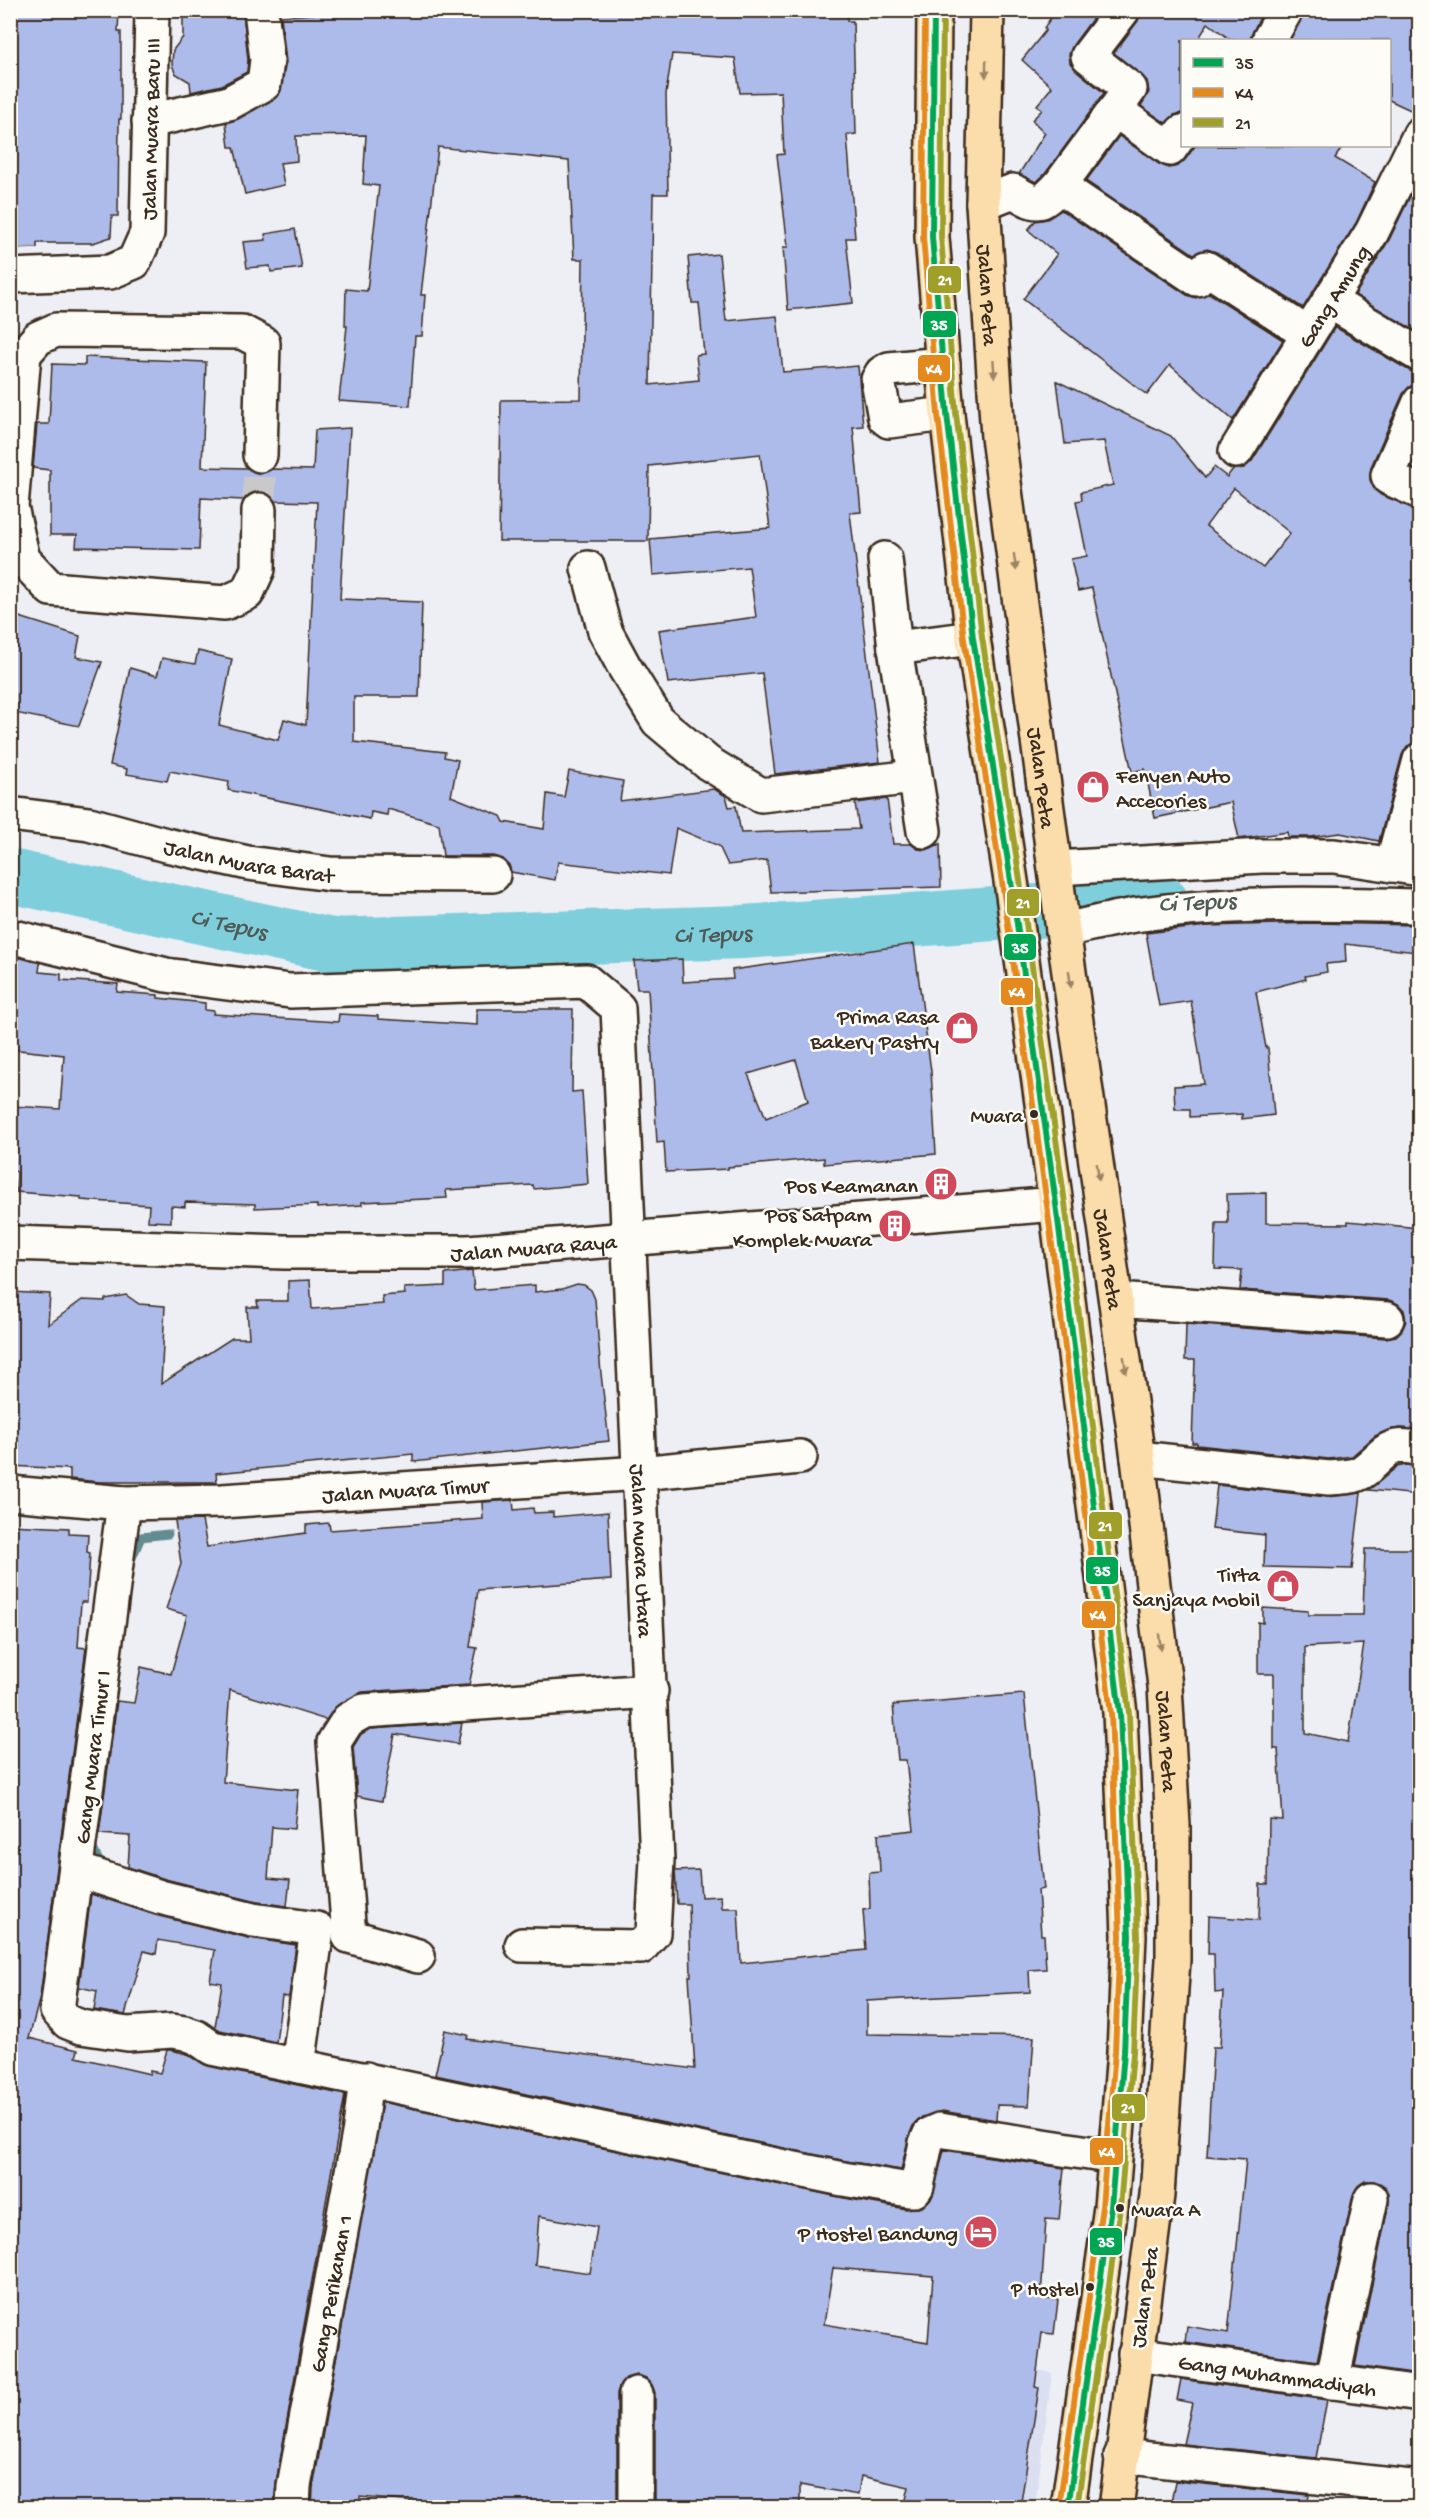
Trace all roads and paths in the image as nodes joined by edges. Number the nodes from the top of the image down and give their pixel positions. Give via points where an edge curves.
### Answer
1 (152, 10) edge
2 (261, 10) edge
3 (934, 10) edge
4 (987, 10) edge
5 (1123, 10) edge
6 (1286, 10) edge
7 (1270, 39) edge
8 (1115, 110) junction
9 (149, 121) junction
10 (1181, 133) edge
11 (1419, 134) edge
12 (1059, 186) junction
13 (983, 203) junction
14 (10, 276) edge
15 (1329, 301) junction
16 (1308, 334) junction
17 (1419, 355) edge
18 (943, 364) junction
19 (1419, 402) edge
20 (947, 414) junction
21 (1236, 451) dead end
22 (260, 455) tunnel mouth
23 (1419, 492) edge
24 (11, 507) edge
25 (259, 510) tunnel mouth
26 (885, 559) dead end
27 (588, 568) dead end
28 (973, 638) junction
29 (896, 648) junction
30 (1419, 760) edge
31 (914, 777) junction
32 (10, 814) edge
33 (924, 831) dead end
34 (1406, 867) edge
35 (1057, 872) junction
36 (493, 875) dead end
37 (1419, 906) edge
38 (1063, 926) junction
39 (10, 936) edge
40 (1056, 1204) junction
41 (629, 1240) junction
42 (10, 1243) edge
43 (1116, 1300) junction
44 (1387, 1319) dead end
45 (1419, 1449) edge
46 (800, 1457) dead end
47 (1138, 1458) junction
48 (640, 1473) junction
49 (10, 1493) edge
50 (124, 1503) junction
51 (10, 1599) edge
52 (10, 1630) edge
53 (651, 1691) junction
54 (77, 1870) junction
55 (522, 1945) dead end
56 (418, 1956) dead end
57 (298, 2066) junction
58 (366, 2079) junction
59 (1115, 2157) junction
60 (1371, 2199) dead end
61 (1135, 2354) junction
62 (1332, 2382) junction
63 (636, 2394) dead end
64 (1419, 2394) edge
65 (1121, 2456) junction
66 (1419, 2488) edge
67 (292, 2508) edge
68 (636, 2508) edge
69 (1068, 2508) edge
70 (1116, 2508) edge

1 - 9 street, Jalan Muara Baru III
2 - 9 street via 267,60 264,84 229,103
3 - 18 main road, Jalan Peta via 932,237
4 -> 13 main road, Jalan Peta
5 - 8 street via 1088,56 1130,89
6 - 7 street
8 - 10 street via 1170,149
8 - 12 street
9 - 14 street, Jalan Muara Baru III via 147,233 134,262 110,272
11 - 15 street, Gang Amung via 1372,232
12 - 13 street via 1043,202 1035,204 1013,191
12 - 16 street via 1197,279 1206,267
13 -> 35 main road, Jalan Peta via 998,437
15 - 16 street, Gang Amung
15 - 17 street
16 - 21 street, Gang Amung
18 - 20 main road, Jalan Peta
18 - 20 street via 889,369 878,380 885,418 889,421
19 - 23 street via 1388,475
20 - 28 main road, Jalan Peta
22 - 24 street via 263,344 242,332 56,330 38,338 24,354
24 - 25 street via 23,559 51,589 225,603 247,593 258,569
26 - 29 street
27 - 31 street via 605,631 630,677 658,721 708,763 761,795
28 - 29 street
28 - 40 main road, Jalan Peta
29 - 31 street
30 - 34 street
31 - 33 street
32 - 36 street, Jalan Muara Barat via 89,824 248,863 330,874
34 - 35 street via 1334,856 1274,856
35 - 38 main road, Jalan Peta
37 - 38 street via 1322,903 1211,908
38 -> 43 main road, Jalan Peta
39 - 41 street, Jalan Muara Utara via 166,975 290,991 586,981 618,1008
40 - 41 street, Jalan Muara Raya
40 - 59 main road, Jalan Peta via 1120,1713 1129,1936
41 - 42 street, Jalan Muara Raya via 468,1252 285,1252
41 - 48 street, Jalan Muara Utara
43 - 44 street
43 -> 47 main road, Jalan Peta
45 - 47 street via 1395,1446 1385,1450 1362,1472 1329,1478
46 - 48 street, Jalan Muara Timur
47 -> 61 main road, Jalan Peta via 1165,1686 1173,1825 1173,1960 1157,2195
48 - 50 street, Jalan Muara Timur via 222,1501
48 - 53 street, Jalan Muara Utara
49 - 50 street, Jalan Muara Timur
50 - 54 street, Gang Muara Timur I
51 - 52 path via 14,1601
53 - 55 street, Jalan Muara Utara via 657,1860 653,1933 641,1947
53 - 56 street via 364,1711 348,1720 334,1742 349,1936
54 - 57 street via 160,1898 254,1920 317,1929
54 - 57 street, Gang Muara Timur I via 57,2010 68,2022 128,2034 185,2033 212,2048
57 - 58 street
58 - 59 street via 909,2190 917,2186 930,2134 939,2130
58 - 67 street, Gang Perikanan 1
59 - 69 main road, Jalan Peta
60 - 62 street
61 - 62 street, Gang Muhammadiyah
61 - 65 main road, Jalan Peta
62 - 64 street, Gang Muhammadiyah
63 - 68 street
65 - 66 street
65 - 70 main road, Jalan Peta

